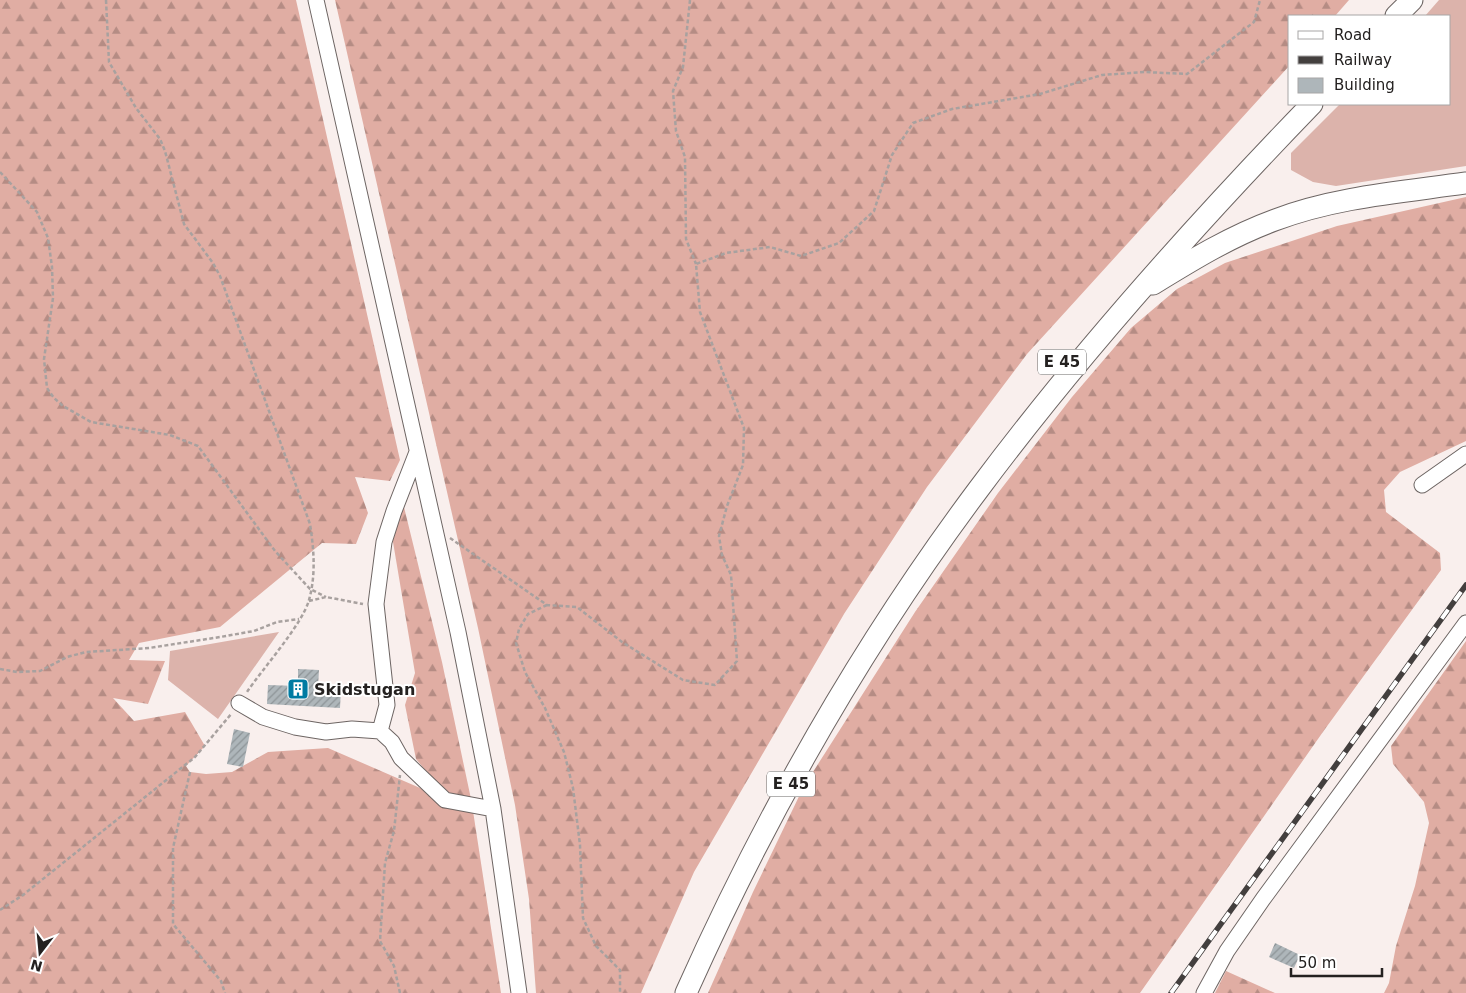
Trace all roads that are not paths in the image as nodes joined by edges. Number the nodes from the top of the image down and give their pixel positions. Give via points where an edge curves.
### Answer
1 (316, 0) edge
2 (1396, 0) edge
3 (1412, 0) edge
4 (1381, 15) edge
5 (1397, 15) edge
6 (1296, 105) edge
7 (1311, 105) edge
8 (1466, 183) edge
9 (1133, 296) junction
10 (417, 452) junction
11 (1466, 454) edge
12 (1422, 485) dead end
13 (1466, 623) edge
14 (239, 703) road end
15 (380, 731) junction
16 (493, 809) junction
17 (519, 993) edge
18 (672, 993) edge
19 (686, 993) edge
20 (1204, 993) edge

1 - 10 street
2 - 4 highway
3 - 5 highway
6 - 18 highway, E 45 via 1198,206 1088,330 1003,436 903,576 858,644 776,784
7 - 9 highway, E 45 via 1207,212
8 - 9 highway via 1339,203 1276,219 1213,248
9 - 19 highway, E 45 via 976,492 869,649 823,725 755,850
10 - 15 street via 384,542 376,604 387,705
10 - 16 street
11 - 12 street
13 - 20 street via 1263,900 1227,951
14 - 15 street via 263,717 295,727 326,732 352,729
15 - 16 street via 402,758 445,800
16 - 17 street

